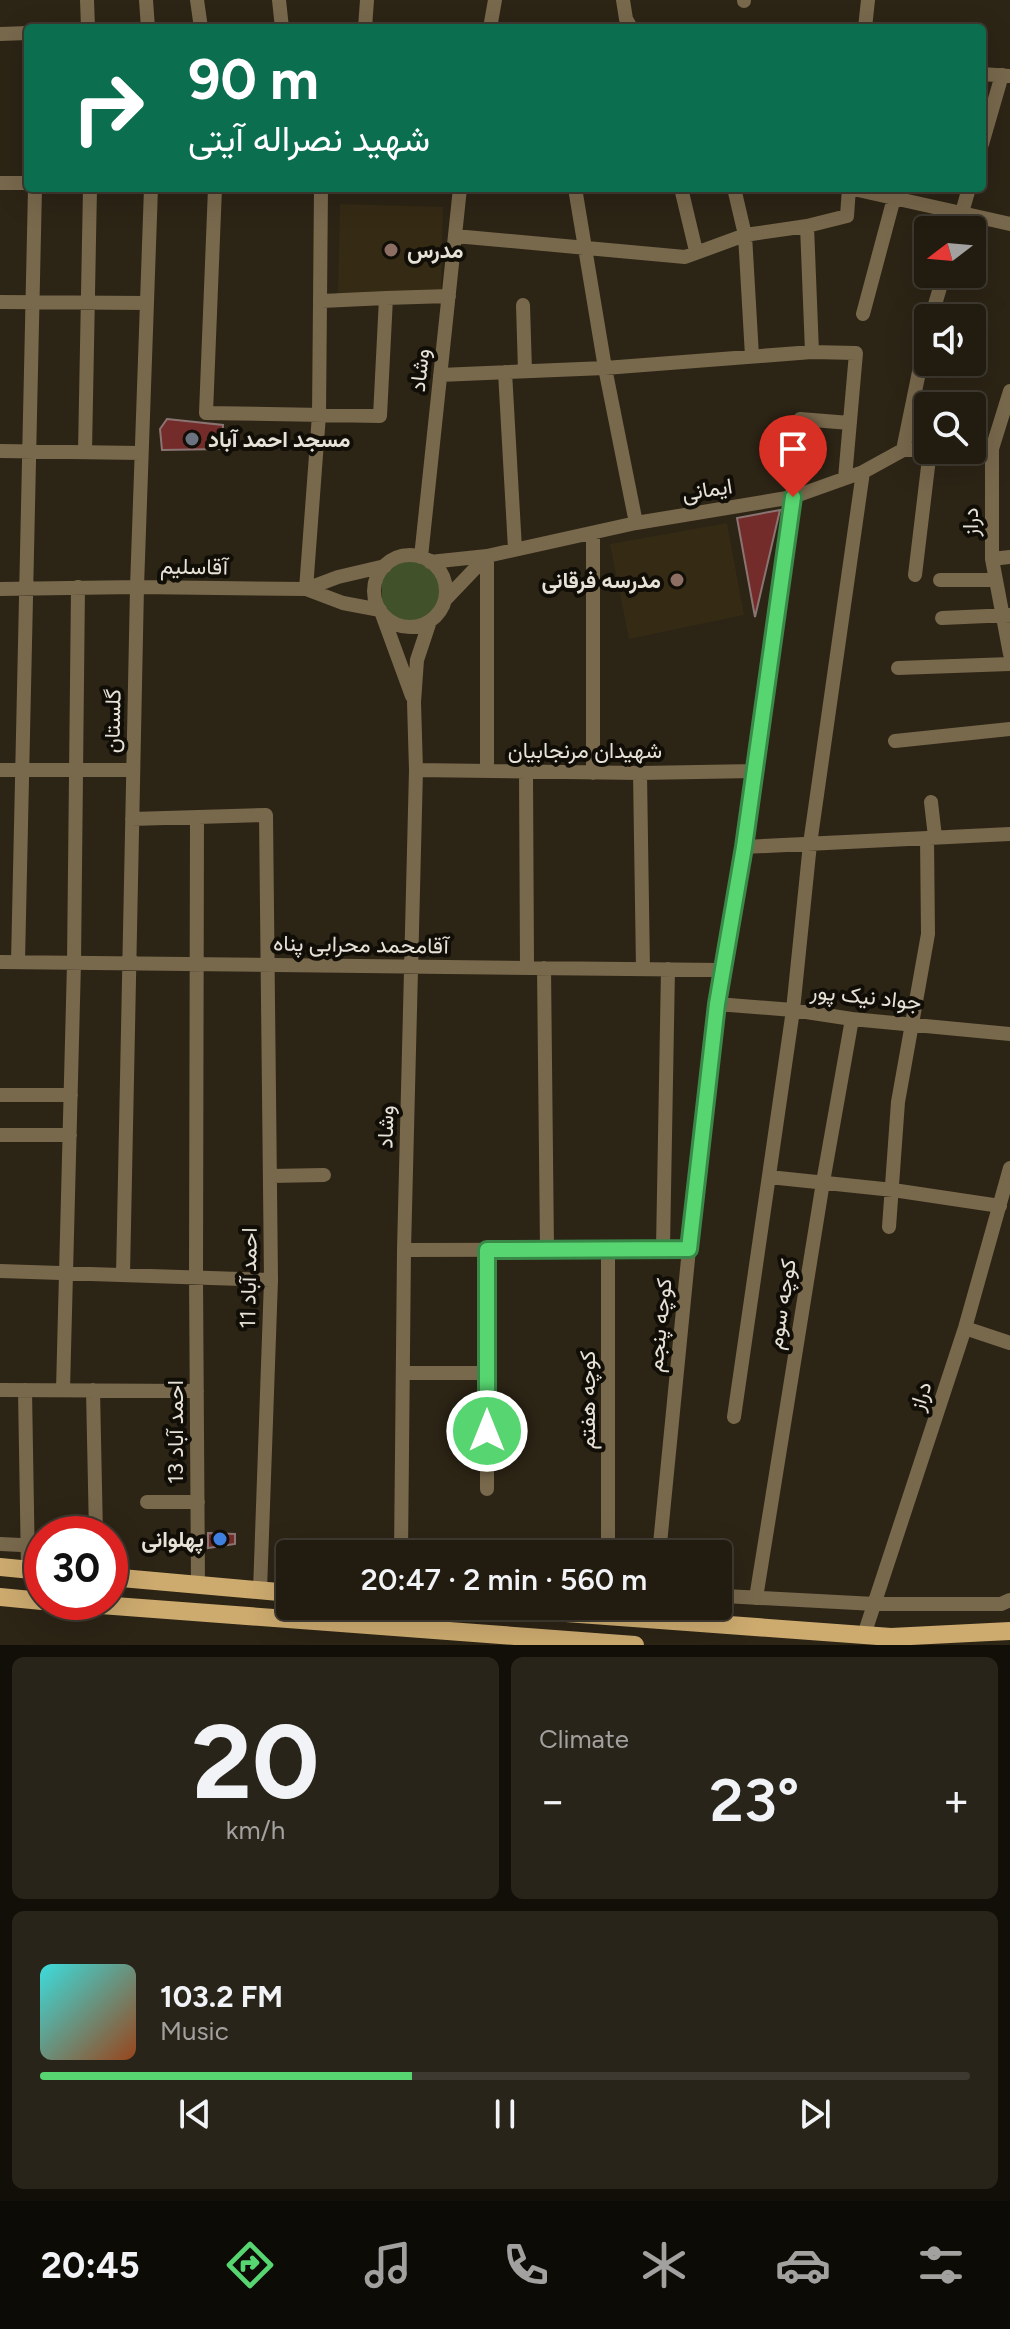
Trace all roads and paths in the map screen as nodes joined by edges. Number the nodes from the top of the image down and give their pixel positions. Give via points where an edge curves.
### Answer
1 (87, 0) edge
2 (146, 0) edge
3 (197, 0) edge
4 (279, 0) edge
5 (367, 0) edge
6 (495, 0) edge
7 (623, 0) edge
8 (868, 0) edge
9 (88, 24) edge
10 (148, 24) edge
11 (200, 24) edge
12 (282, 24) edge
13 (365, 24) edge
14 (491, 24) edge
15 (629, 24) edge
16 (865, 24) edge
17 (24, 33) edge
18 (0, 34) edge
19 (986, 74) edge
20 (1006, 75) edge
21 (986, 132) edge
22 (0, 183) edge
23 (24, 183) edge
24 (35, 192) edge
25 (90, 192) edge
26 (151, 192) edge
27 (215, 192) edge
28 (321, 192) edge
29 (460, 192) edge
30 (576, 192) edge
31 (682, 192) edge
32 (735, 192) edge
33 (849, 192) edge
34 (867, 192) edge
35 (968, 192) edge
36 (894, 198) junction
37 (962, 213) junction
38 (961, 216) edge
39 (1010, 224) edge
40 (807, 226) junction
41 (745, 235) junction
42 (455, 236) junction
43 (586, 247) junction
44 (696, 251) junction
45 (449, 296) junction
46 (386, 298) junction
47 (322, 301) junction
48 (0, 302) edge
49 (33, 302) junction
50 (88, 303) junction
51 (147, 303) junction
52 (523, 305) dead end
53 (863, 314) dead end
54 (812, 352) junction
55 (752, 356) junction
56 (605, 368) junction
57 (525, 371) junction
58 (505, 372) junction
59 (440, 375) junction
60 (918, 376) edge
61 (1010, 391) edge
62 (319, 415) junction
63 (800, 419) dead end
64 (850, 423) junction
65 (986, 449) edge
66 (992, 449) junction
67 (903, 450) junction
68 (914, 450) edge
69 (0, 451) edge
70 (29, 452) junction
71 (85, 452) junction
72 (141, 453) junction
73 (927, 464) edge
74 (863, 472) junction
75 (845, 478) junction
76 (793, 497) junction
77 (636, 523) junction
78 (593, 533) junction
79 (515, 549) junction
80 (487, 556) junction
81 (1010, 557) edge
82 (425, 559) junction
83 (992, 559) junction
84 (385, 566) junction
85 (915, 575) dead end
86 (940, 580) dead end
87 (996, 580) junction
88 (78, 587) junction
89 (137, 587) junction
90 (0, 589) edge
91 (26, 589) junction
92 (306, 589) junction
93 (445, 600) junction
94 (381, 612) junction
95 (1006, 616) edge
96 (942, 618) dead end
97 (430, 621) junction
98 (1010, 654) edge
99 (1010, 664) edge
100 (898, 668) dead end
101 (414, 702) junction
102 (1010, 729) edge
103 (895, 741) dead end
104 (0, 770) edge
105 (22, 770) junction
106 (76, 770) junction
107 (133, 770) junction
108 (416, 770) junction
109 (487, 771) junction
110 (755, 771) junction
111 (526, 772) junction
112 (593, 773) junction
113 (640, 773) junction
114 (931, 802) dead end
115 (197, 818) junction
116 (132, 819) junction
117 (1010, 834) edge
118 (931, 838) junction
119 (810, 844) junction
120 (744, 847) junction
121 (0, 962) edge
122 (18, 962) junction
123 (74, 963) junction
124 (129, 963) junction
125 (196, 964) junction
126 (268, 965) junction
127 (411, 966) junction
128 (527, 968) junction
129 (544, 968) junction
130 (643, 969) junction
131 (668, 969) junction
132 (722, 970) junction
133 (717, 1004) junction
134 (793, 1010) junction
135 (852, 1019) junction
136 (912, 1023) junction
137 (1010, 1034) edge
138 (0, 1095) edge
139 (71, 1095) junction
140 (0, 1135) edge
141 (70, 1135) junction
142 (1010, 1168) edge
143 (324, 1175) dead end
144 (270, 1176) junction
145 (769, 1177) junction
146 (823, 1182) junction
147 (893, 1190) junction
148 (1000, 1206) junction
149 (889, 1227) dead end
150 (663, 1248) junction
151 (547, 1249) junction
152 (608, 1249) junction
153 (689, 1249) junction
154 (404, 1250) junction
155 (487, 1250) junction
156 (0, 1271) edge
157 (66, 1273) junction
158 (123, 1275) junction
159 (196, 1277) junction
160 (271, 1280) junction
161 (965, 1328) junction
162 (1010, 1343) edge
163 (404, 1373) junction
164 (487, 1373) junction
165 (0, 1390) edge
166 (25, 1390) junction
167 (63, 1390) junction
168 (93, 1390) junction
169 (197, 1391) junction
170 (734, 1417) dead end
171 (487, 1489) dead end
172 (147, 1502) dead end
173 (198, 1502) junction
174 (33, 1516) edge
175 (96, 1516) edge
176 (401, 1540) edge
177 (608, 1540) edge
178 (660, 1540) edge
179 (0, 1544) edge
180 (24, 1545) edge
181 (0, 1567) edge
182 (24, 1569) edge
183 (128, 1579) edge
184 (198, 1585) junction
185 (260, 1591) junction
186 (276, 1592) edge
187 (732, 1596) edge
188 (0, 1597) edge
189 (756, 1598) junction
190 (24, 1599) edge
191 (1010, 1600) edge
192 (875, 1604) junction
193 (128, 1607) edge
194 (197, 1612) junction
195 (720, 1620) edge
196 (1010, 1631) edge
197 (864, 1635) junction
198 (496, 1640) edge
199 (635, 1645) edge

1 - 9 street
2 - 10 street
3 - 11 street
4 - 12 street
5 - 13 street
6 - 14 street
7 - 15 street
8 - 16 street
17 - 18 street
19 - 20 street
20 - 21 street
22 - 23 street
24 - 49 street
25 - 50 street
26 - 51 street, گلستان
27 - 62 street via 206,413
28 - 47 street
29 - 42 street, وشاد
30 - 43 street
31 - 44 street
32 - 41 street
33 - 40 street via 847,216
34 - 36 street
35 - 37 street
36 - 37 street
36 - 53 street
37 - 38 street
37 - 39 street
40 - 41 street
40 - 54 street
41 - 44 street
41 - 55 street
42 - 43 street
42 - 45 street, وشاد
43 - 44 street via 685,257
43 - 56 street
45 - 46 street
45 - 59 street, وشاد
46 - 47 street
46 - 62 street via 380,416
47 - 62 street
48 - 49 street
49 - 50 street
49 - 70 street
50 - 51 street
50 - 71 street
51 - 72 street, گلستان
52 - 57 street
54 - 55 street
54 - 64 street via 856,353
55 - 56 street
56 - 57 street
56 - 77 street
57 - 58 street
58 - 59 street
58 - 79 street
59 - 82 street, وشاد
60 - 67 street
61 - 66 street, دراز
62 - 92 street
63 - 64 street
64 - 75 street
65 - 66 street
66 - 83 street, دراز
67 - 68 street, ایمانی
67 - 74 street, ایمانی
69 - 70 street
70 - 71 street
70 - 91 street
71 - 72 street
72 - 89 street, گلستان
73 - 85 street
74 - 75 street, ایمانی
74 - 119 street
75 - 76 street, ایمانی
76 - 77 street, ایمانی
76 - 110 street, کوچه پنجم
77 - 78 street, ایمانی
78 - 79 street, ایمانی
78 - 112 street
79 - 80 street, ایمانی
80 - 82 street, ایمانی
80 - 93 street
80 - 109 street
81 - 83 street
82 - 84 street via 399,557
82 - 93 street via 444,579
83 - 87 street, دراز
84 - 92 street, آقاسلیم
84 - 94 street via 374,592
86 - 87 street
87 - 95 street, دراز
88 - 89 street, آقاسلیم
88 - 91 street, آقاسلیم
88 - 106 street
89 - 92 street, آقاسلیم
89 - 107 street, گلستان
90 - 91 street, آقاسلیم
91 - 105 street
92 - 94 street
93 - 97 street
94 - 97 street via 400,625
94 - 101 street
95 - 96 street
95 - 98 street, دراز
97 - 101 street via 417,660
99 - 100 street
101 - 108 street, وشاد
102 - 103 street
104 - 105 street, گلستان
105 - 106 street, گلستان
105 - 122 street
106 - 107 street, گلستان
106 - 123 street
107 - 116 street
108 - 109 street, شهیدان مرنجابیان
108 - 127 street, وشاد
109 - 111 street, شهیدان مرنجابیان
110 - 113 street, شهیدان مرنجابیان
110 - 120 street, کوچه پنجم
111 - 112 street, شهیدان مرنجابیان
111 - 128 street
112 - 113 street, شهیدان مرنجابیان
113 - 130 street
114 - 118 street
115 - 116 street
115 - 125 street, احمد آباد 13
115 - 126 street, احمد آباد 11 via 266,815
116 - 124 street
117 - 118 street
118 - 119 street
118 - 136 street via 928,934
119 - 120 street
119 - 134 street
120 - 132 street, کوچه پنجم
121 - 122 street, آقامحمد محرابی پناه
122 - 123 street, آقامحمد محرابی پناه
123 - 124 street, آقامحمد محرابی پناه
123 - 139 street
124 - 125 street, آقامحمد محرابی پناه
124 - 158 street
125 - 126 street, آقامحمد محرابی پناه
125 - 159 street, احمد آباد 13
126 - 127 street, آقامحمد محرابی پناه
126 - 144 street, احمد آباد 11
127 - 128 street, آقامحمد محرابی پناه
127 - 154 street, وشاد
128 - 129 street, آقامحمد محرابی پناه
129 - 130 street, آقامحمد محرابی پناه
129 - 151 street
130 - 131 street, آقامحمد محرابی پناه
131 - 132 street, آقامحمد محرابی پناه
131 - 150 street
132 - 133 street, کوچه پنجم
133 - 134 street, جواد نیک پور
133 - 153 street, کوچه پنجم
134 - 135 street, جواد نیک پور
134 - 145 street
135 - 136 street, جواد نیک پور
135 - 146 street, کوچه سوم
136 - 137 street, جواد نیک پور
136 - 147 street via 898,1102
138 - 139 street
139 - 141 street
140 - 141 street
141 - 157 street
142 - 148 street, دراز
143 - 144 street
144 - 160 street, احمد آباد 11
145 - 146 street
145 - 170 street
146 - 147 street
146 - 189 street, کوچه سوم
147 - 148 street
147 - 149 street
148 - 161 street, دراز
150 - 152 street
150 - 153 street
151 - 152 street
151 - 155 street
152 - 177 street, کوچه هفتم
153 - 178 street, کوچه پنجم
154 - 155 street
154 - 163 street, وشاد
155 - 164 street
156 - 157 street
157 - 158 street
157 - 167 street
158 - 159 street
159 - 160 street
159 - 169 street, احمد آباد 13
160 - 185 street, احمد آباد 11
161 - 162 street
161 - 192 street, دراز
163 - 164 street
163 - 176 street, وشاد
164 - 171 street
165 - 166 street
166 - 167 street
166 - 174 street
167 - 168 street
168 - 169 street
168 - 175 street
169 - 173 street, احمد آباد 13
172 - 173 street
173 - 184 street, احمد آباد 13
179 - 180 street
181 - 182 main road
183 - 184 main road
184 - 185 main road
184 - 194 main road
185 - 186 main road
187 - 189 street
188 - 190 main road
189 - 192 street
191 - 192 street
192 - 197 street, دراز
193 - 194 main road
194 - 198 main road
195 - 197 main road
196 - 197 main road
198 - 199 main road

